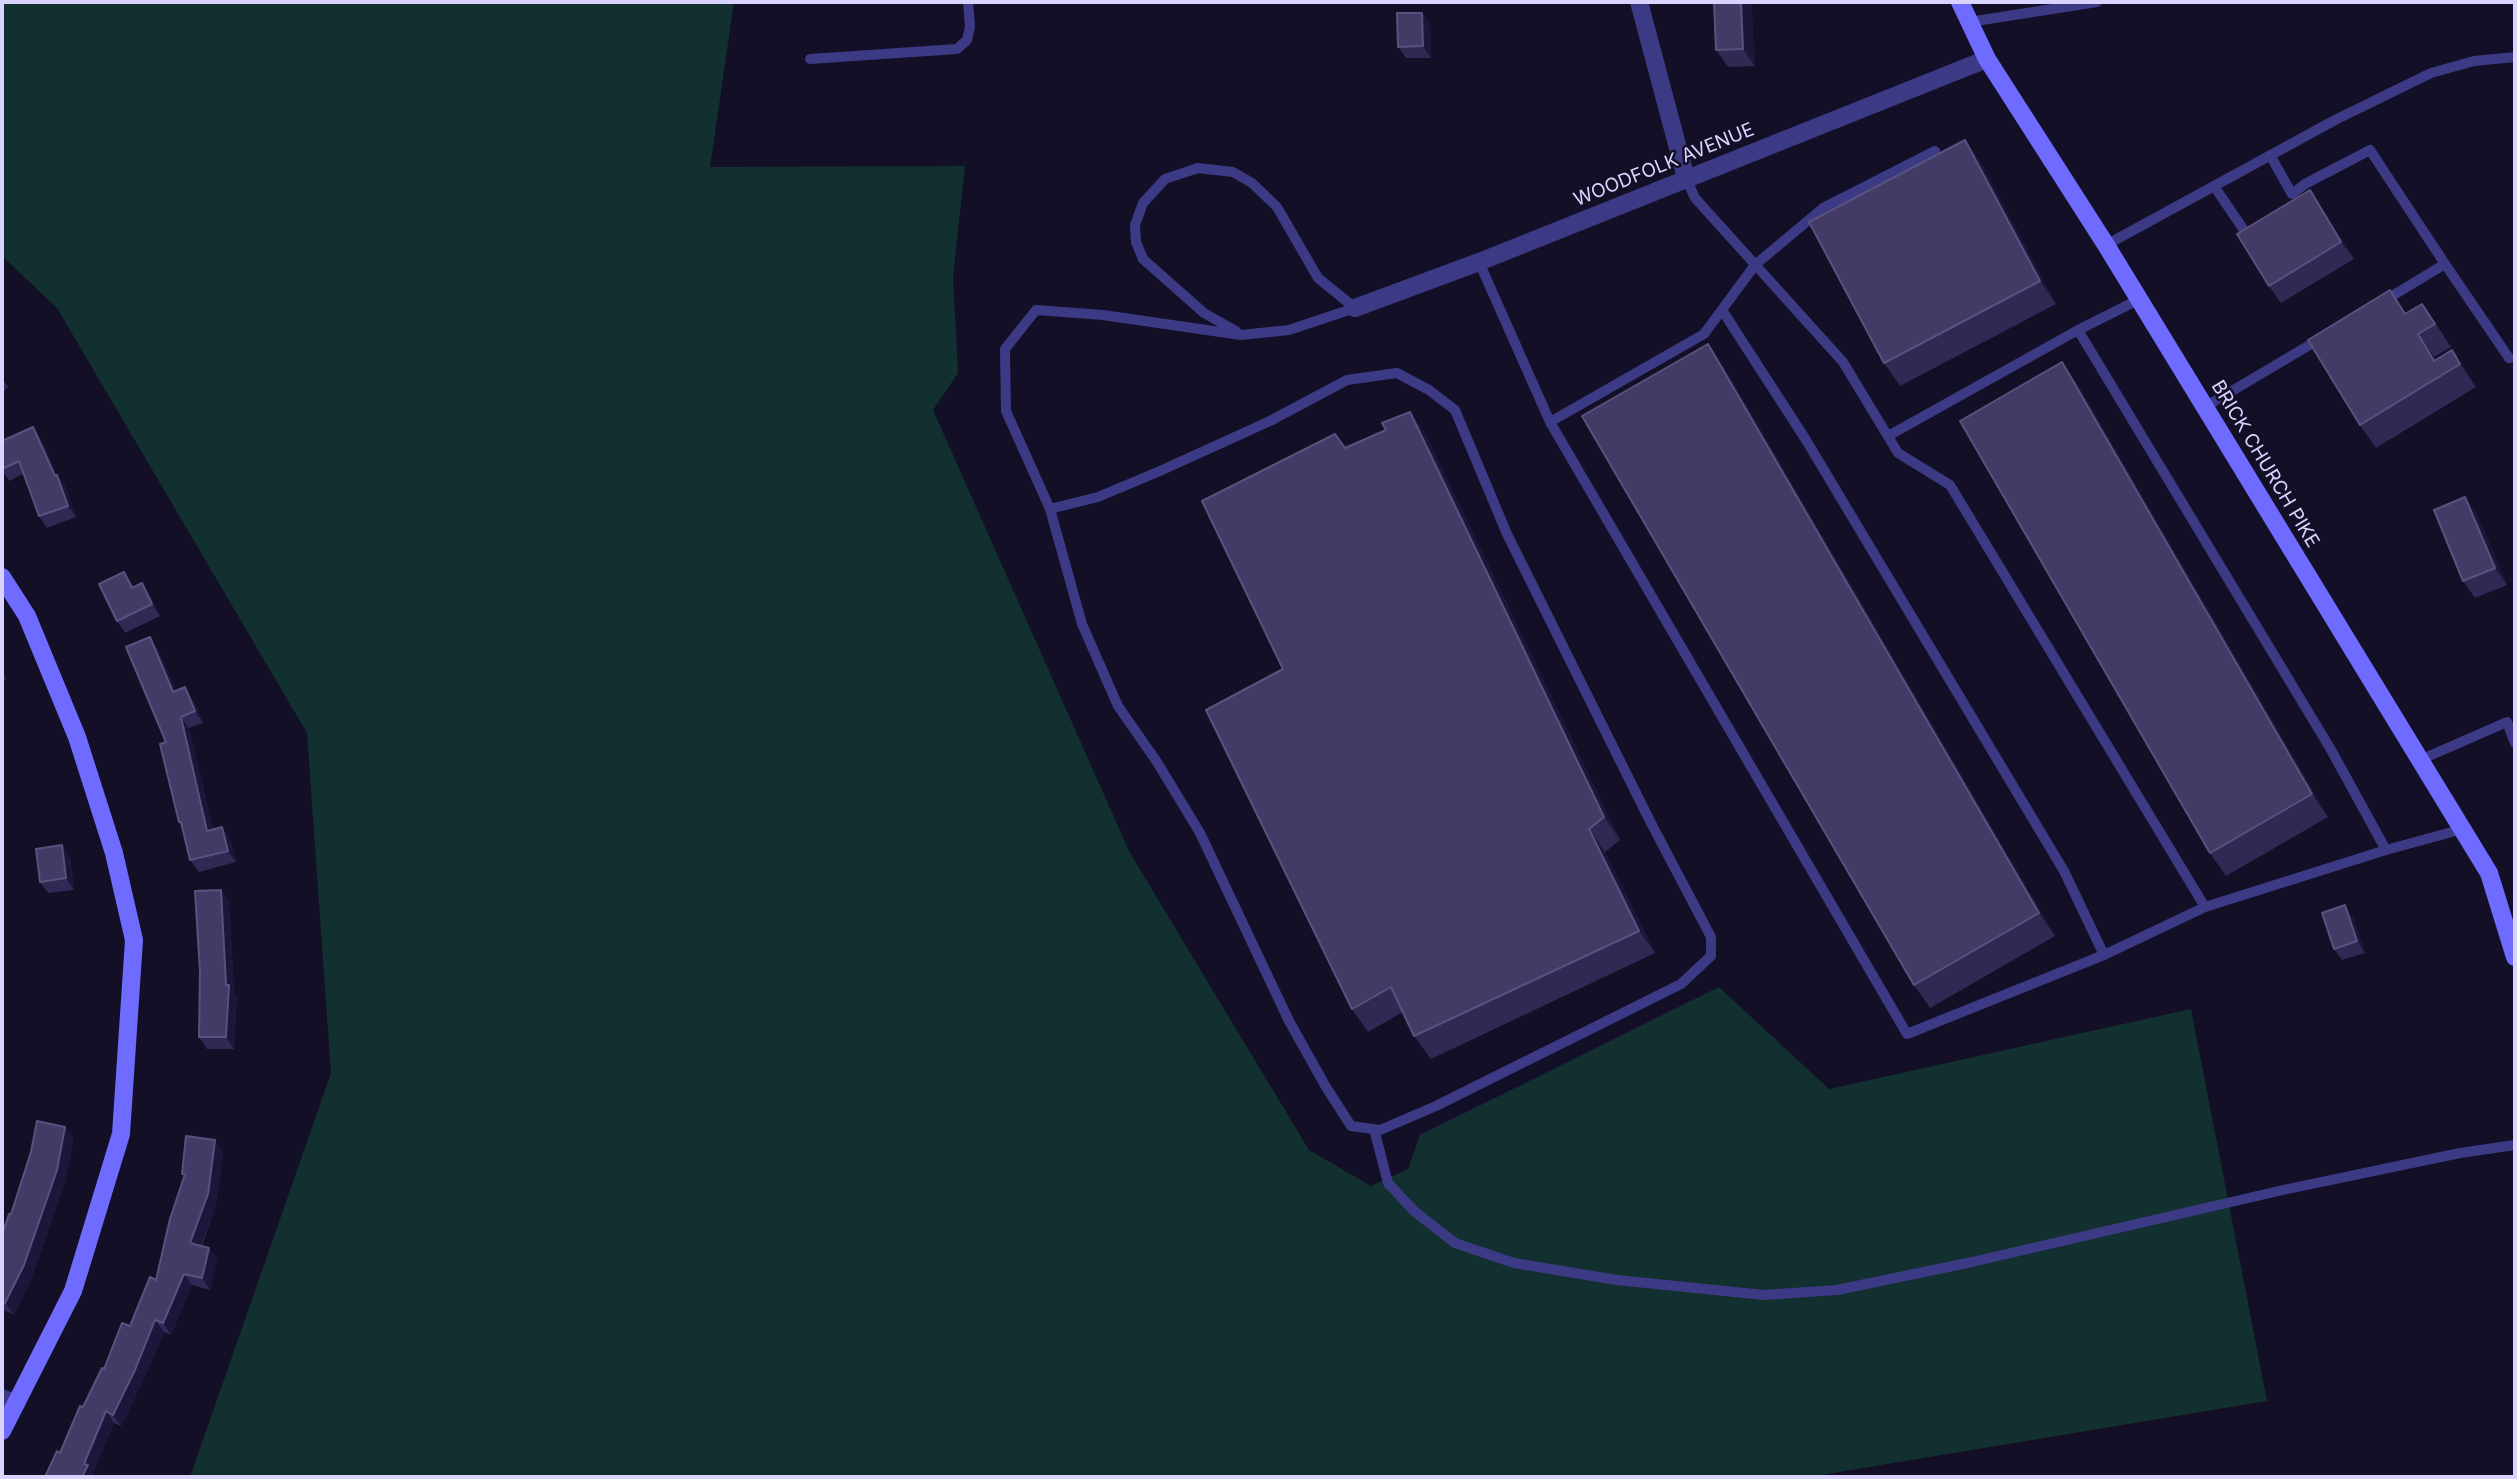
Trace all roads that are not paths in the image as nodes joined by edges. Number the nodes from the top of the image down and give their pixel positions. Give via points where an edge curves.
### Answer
1 (968, 2) edge
2 (1639, 2) edge
3 (1960, 2) edge
4 (2097, 2) edge
5 (1969, 22) junction
6 (2515, 57) edge
7 (810, 59) dead end
8 (1987, 59) junction
9 (1935, 151) dead end
10 (2270, 155) junction
11 (1686, 178) junction
12 (2214, 186) junction
13 (2252, 242) edge
14 (2106, 245) junction
15 (1479, 262) junction
16 (1755, 264) junction
17 (2445, 264) junction
18 (2140, 299) junction
19 (1355, 308) junction
20 (2370, 309) edge
21 (1722, 310) junction
22 (2336, 329) edge
23 (2078, 330) junction
24 (1241, 335) junction
25 (2510, 358) dead end
26 (2205, 407) junction
27 (1550, 422) junction
28 (1888, 436) junction
29 (1050, 509) junction
30 (2, 576) edge
31 (2515, 743) edge
32 (2420, 760) junction
33 (2463, 829) junction
34 (2386, 850) junction
35 (2205, 907) junction
36 (2104, 955) junction
37 (2515, 957) edge
38 (1374, 1129) junction
39 (2515, 1145) edge
40 (9, 1401) edge
41 (2, 1431) edge

1 - 7 lane via 967,40 957,49
2 - 11 street
3 - 5 main road, BRICK CHURCH PIKE
4 - 5 lane
5 - 8 main road, BRICK CHURCH PIKE
6 - 10 lane via 2474,61 2431,73
8 - 11 street, WOODFOLK AVENUE
8 - 14 main road, BRICK CHURCH PIKE
9 - 16 lane via 1823,208
10 - 12 lane
10 - 17 lane via 2292,194 2370,150
11 - 15 street, WOODFOLK AVENUE
11 - 16 lane via 1695,198
12 - 13 lane
12 - 14 lane
14 - 18 main road, BRICK CHURCH PIKE
15 - 19 street, WOODFOLK AVENUE
15 - 27 lane
16 - 21 lane
16 - 28 lane via 1843,362
17 - 20 lane
17 - 25 lane
18 - 23 lane
18 - 26 main road, BRICK CHURCH PIKE
19 - 24 lane via 1289,330
19 - 24 lane via 1318,278 1277,207 1252,183 1233,172 1198,168 1164,179 1143,203 1135,225 1143,259 1204,313
21 - 27 lane via 1704,334
21 - 36 lane via 1806,440 2064,871
22 - 26 lane
23 - 28 lane
23 - 34 lane via 2330,748
24 - 29 lane via 1036,310 1005,349 1006,411
26 - 32 main road, BRICK CHURCH PIKE
27 - 36 lane via 1907,1034
28 - 35 lane via 1898,453 1950,485
29 - 38 lane via 1082,624 1118,706 1200,833 1289,1021 1326,1087 1351,1126
29 - 38 lane via 1098,497 1160,471 1347,380 1397,373 1455,410 1507,534 1711,937 1711,956 1681,984 1436,1106
30 - 40 main road via 27,616 77,737 114,853 134,940 121,1134 73,1291
31 - 32 lane via 2507,722
32 - 33 main road, BRICK CHURCH PIKE
33 - 34 lane
33 - 37 main road, BRICK CHURCH PIKE via 2489,873
34 - 35 lane
35 - 36 lane
38 - 39 lane via 1388,1183 1455,1243 1514,1263 1591,1276 1764,1294 1837,1290 2283,1190
40 - 41 main road

